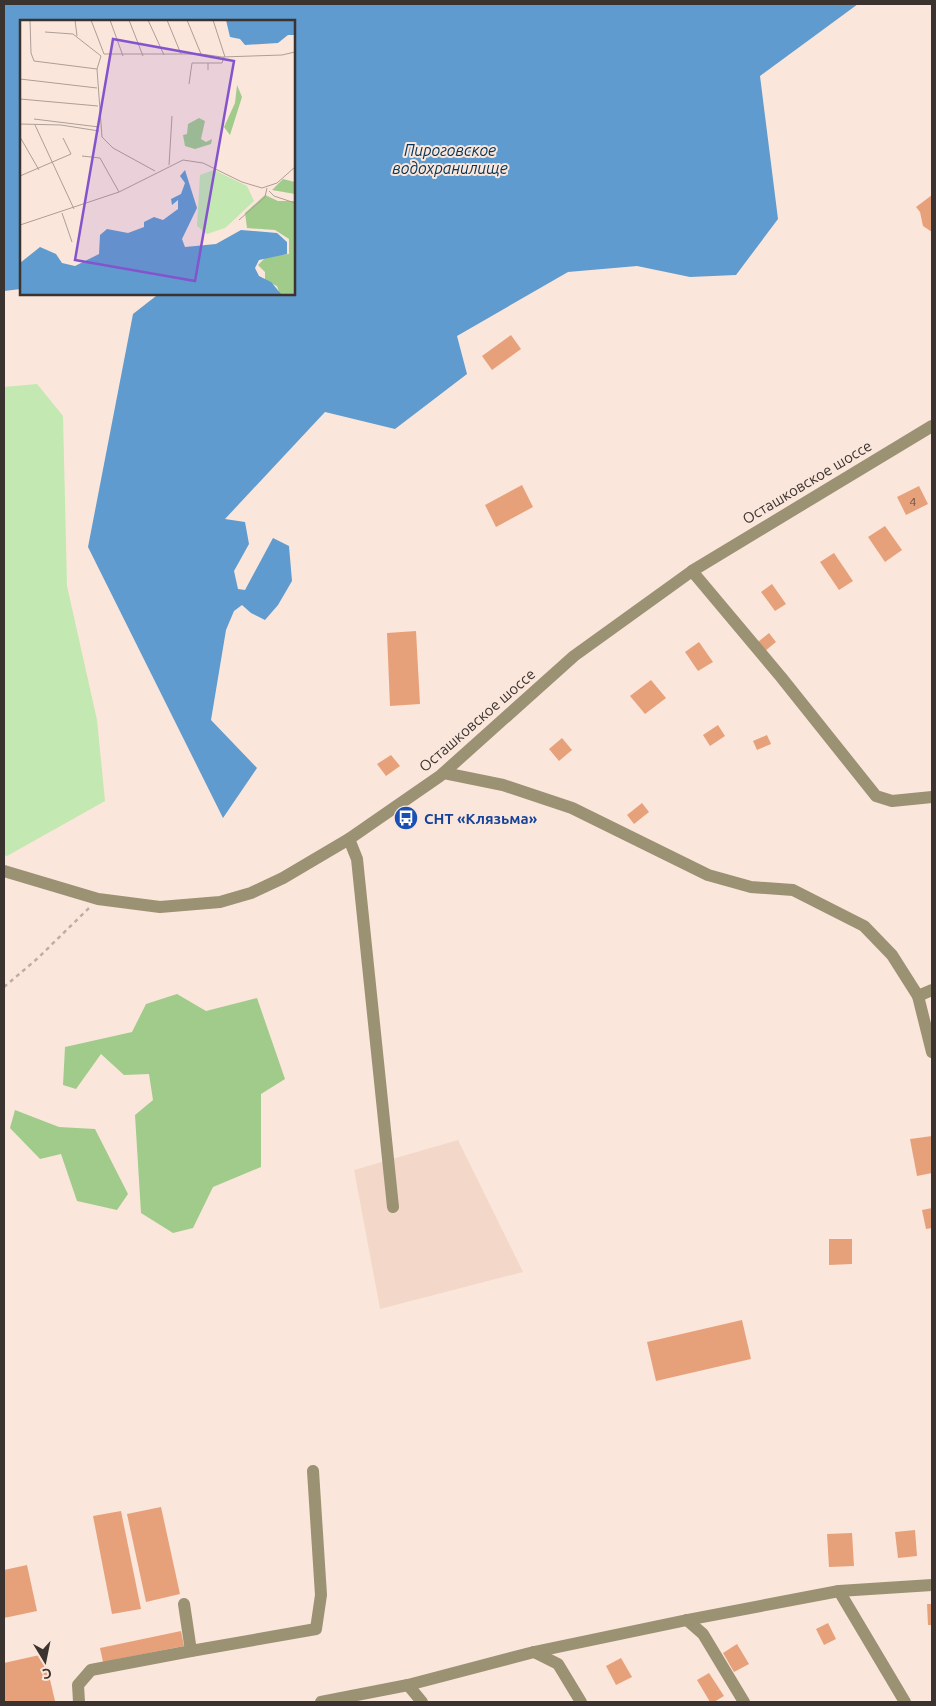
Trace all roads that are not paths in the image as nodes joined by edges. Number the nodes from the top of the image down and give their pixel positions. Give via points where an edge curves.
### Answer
1 (932, 426) edge
2 (692, 571) junction
3 (444, 773) junction
4 (932, 797) edge
5 (349, 839) junction
6 (4, 871) edge
7 (932, 990) edge
8 (918, 996) junction
9 (930, 1029) edge
10 (932, 1052) edge
11 (393, 1207) dead end
12 (312, 1471) dead end
13 (932, 1585) edge
14 (840, 1591) junction
15 (184, 1604) dead end
16 (687, 1620) junction
17 (191, 1651) junction
18 (534, 1652) junction
19 (408, 1684) junction
20 (79, 1702) edge
21 (321, 1702) edge
22 (422, 1702) edge
23 (581, 1702) edge
24 (744, 1702) edge
25 (905, 1702) edge

1 - 2 street, Осташковское шоссе
2 - 3 street, Осташковское шоссе via 574,656
2 - 4 street via 876,796 892,801
3 - 5 street, Осташковское шоссе
3 - 8 street via 503,785 572,808 708,875 751,886 793,890 864,926 892,955
5 - 6 street, Осташковское шоссе via 251,893 220,902 160,908 98,899
5 - 11 street via 357,859
7 - 8 street
8 - 9 street
9 - 10 street
12 - 17 street via 321,1595 316,1629
13 - 14 street
14 - 16 street
14 - 25 street
15 - 17 street
16 - 18 street
16 - 24 street via 703,1634
17 - 20 street via 91,1670 78,1685
18 - 19 street
18 - 23 street via 558,1664
19 - 21 street
19 - 22 street

